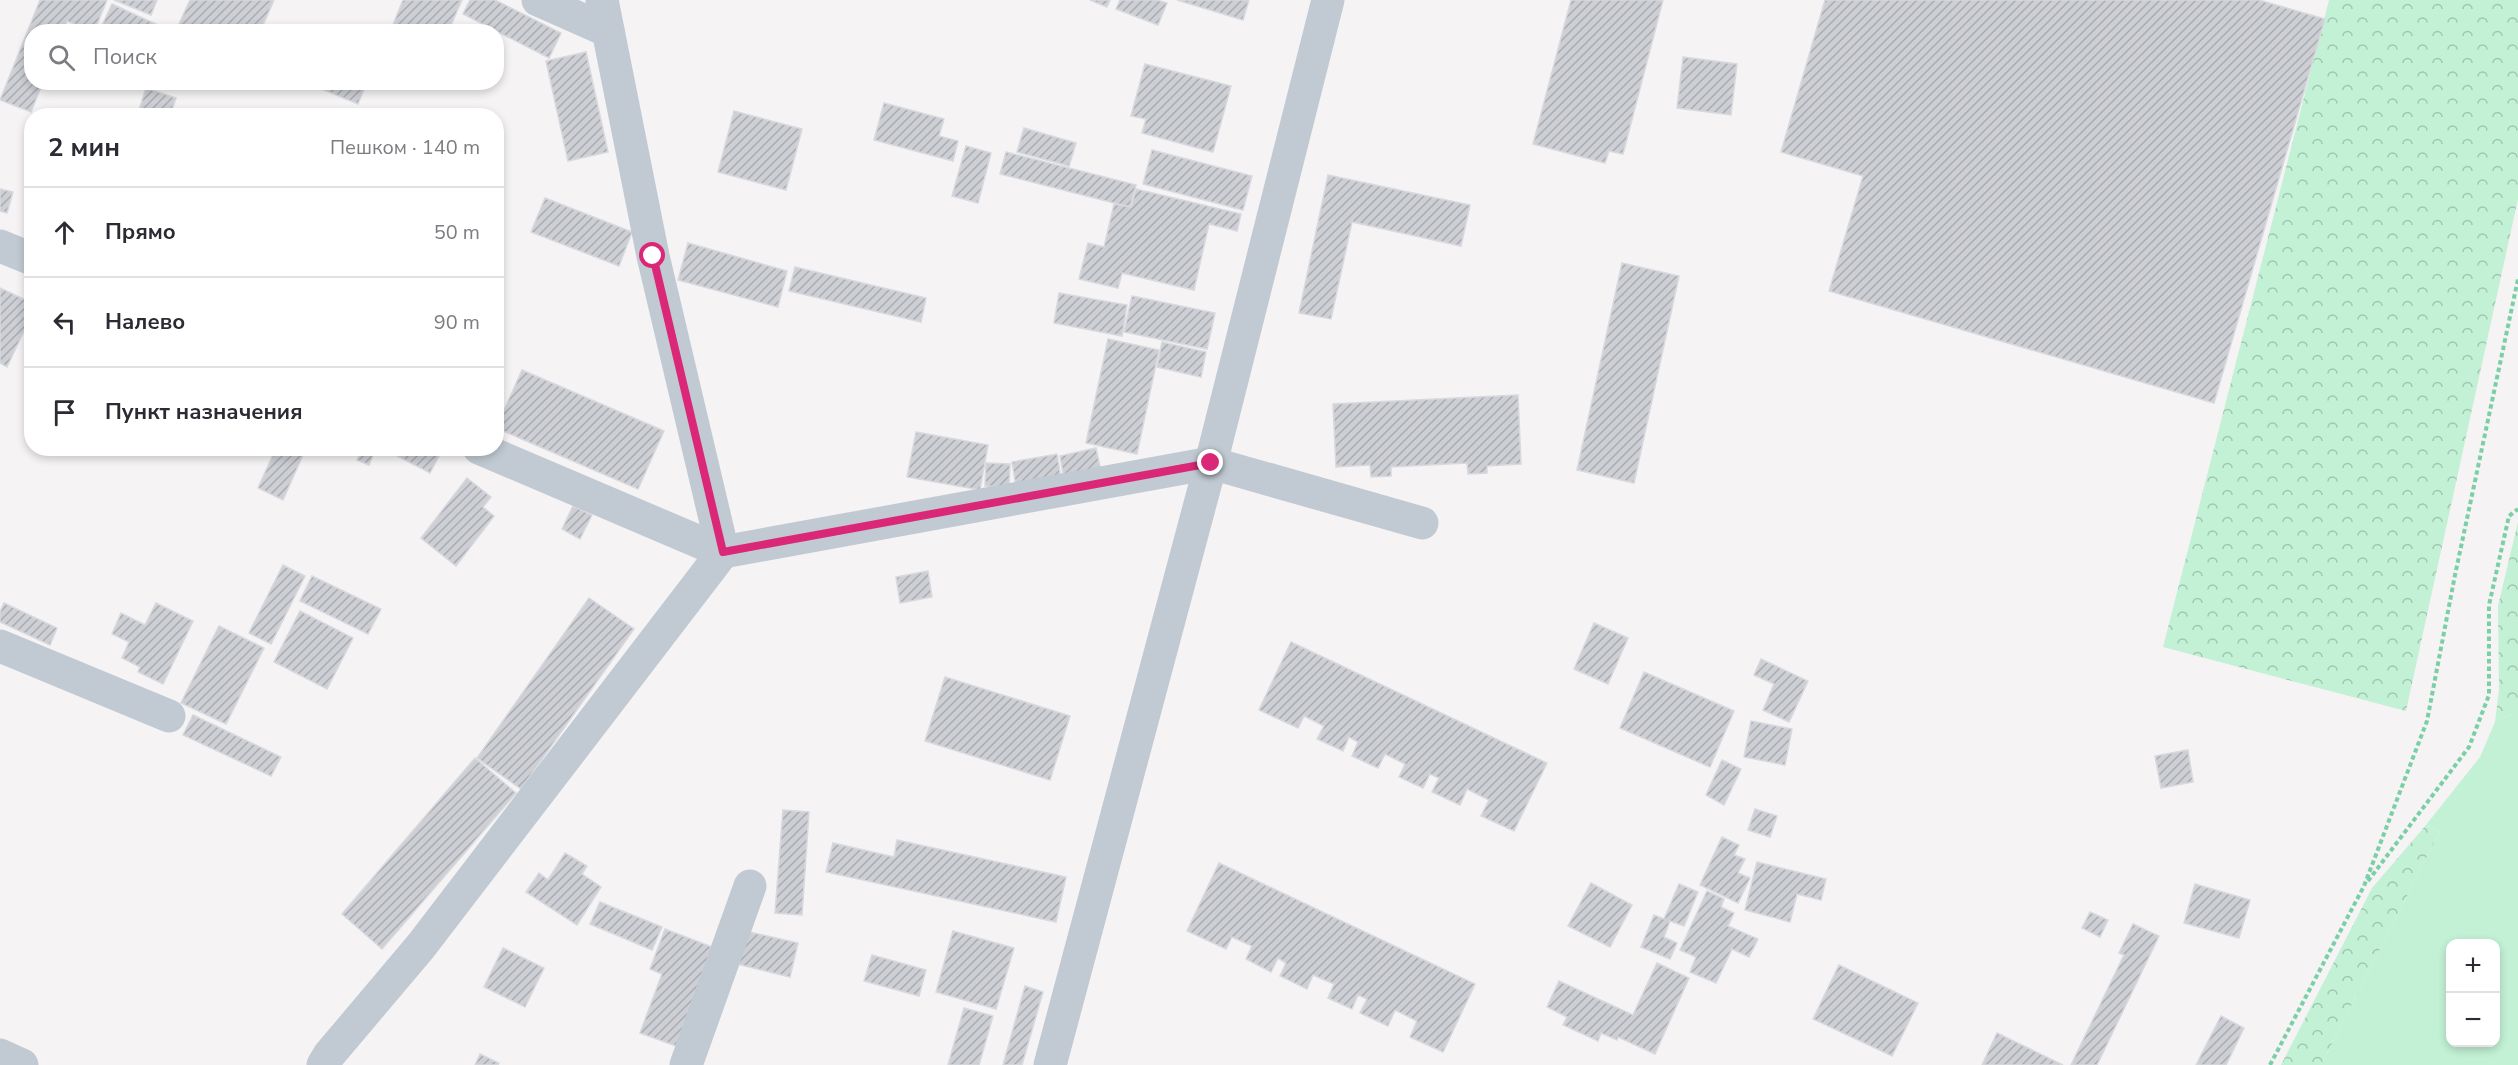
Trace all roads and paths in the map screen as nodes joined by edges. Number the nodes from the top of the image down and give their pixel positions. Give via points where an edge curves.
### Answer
1 (538, 0) edge
2 (1328, 0) edge
3 (605, 15) edge
4 (0, 246) edge
5 (24, 256) edge
6 (2518, 279) edge
7 (497, 456) edge
8 (1211, 463) junction
9 (2518, 509) edge
10 (1422, 523) dead end
11 (723, 552) junction
12 (0, 646) edge
13 (169, 716) dead end
14 (750, 886) dead end
15 (2364, 886) junction
16 (0, 1055) edge
17 (22, 1065) edge
18 (323, 1065) edge
19 (686, 1065) edge
20 (1050, 1065) edge
21 (2270, 1065) edge

1 - 3 street
2 - 8 street
3 - 11 street via 653,256
4 - 5 street
6 - 15 path via 2427,721
7 - 11 street
8 - 10 street
8 - 11 street
8 - 20 street
9 - 15 path via 2509,516 2489,605 2489,695 2469,747
11 - 18 street via 421,946
12 - 13 street
14 - 19 street
15 - 21 path
16 - 17 street

